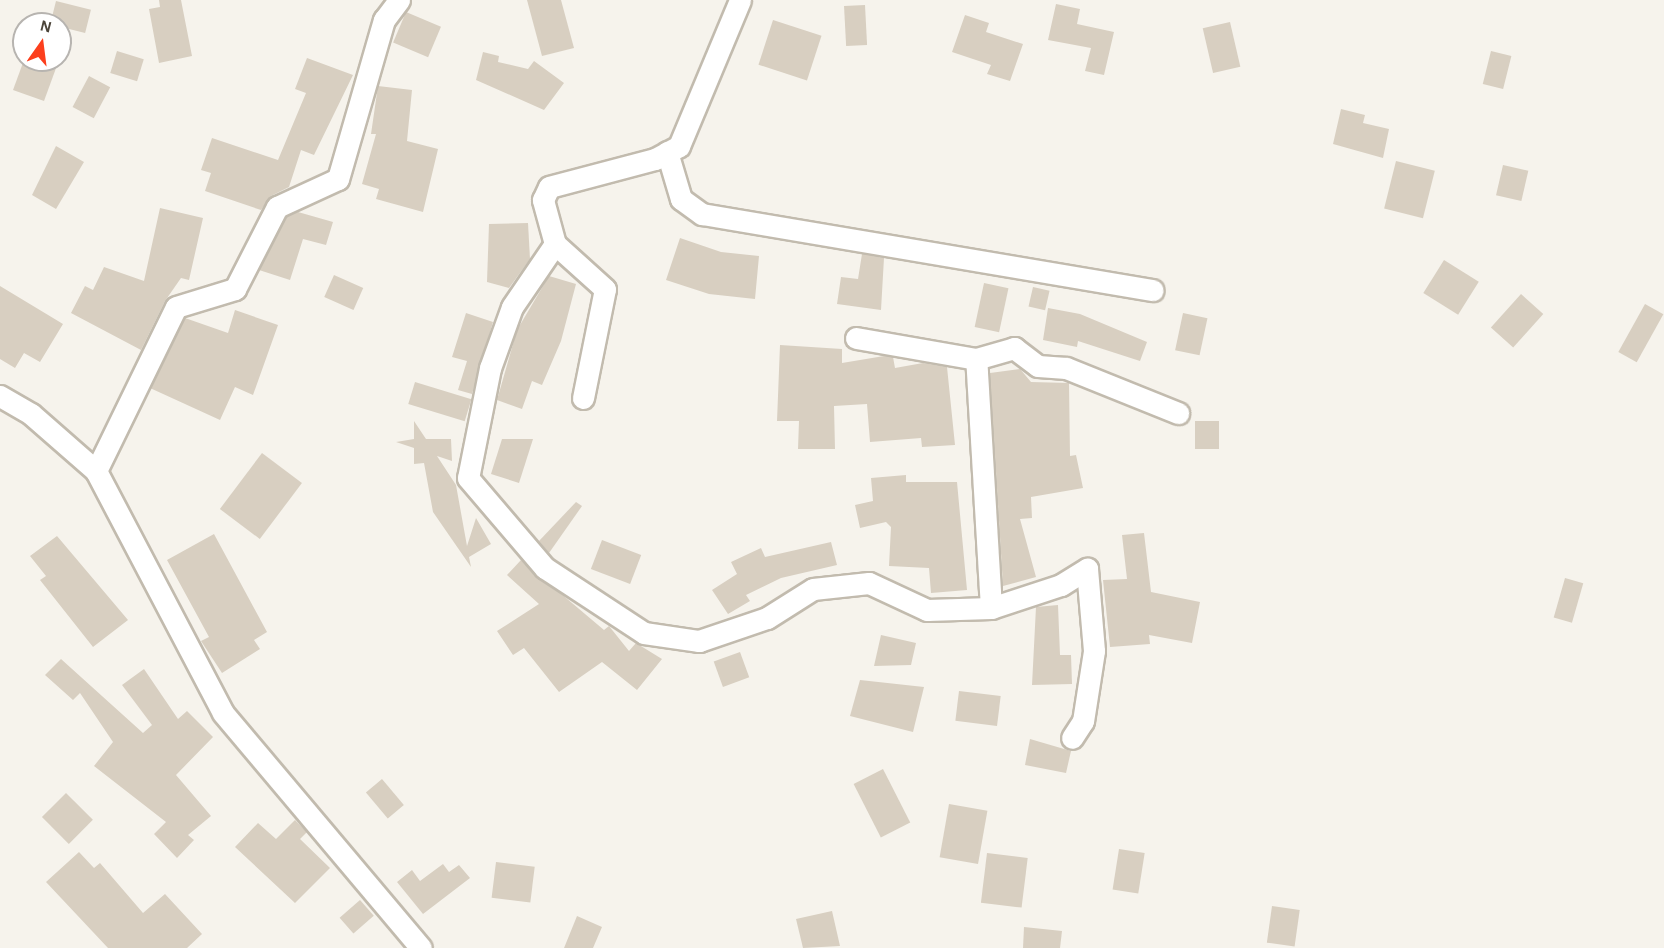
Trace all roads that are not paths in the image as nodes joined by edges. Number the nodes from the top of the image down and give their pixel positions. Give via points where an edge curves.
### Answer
1 (399, 0) edge
2 (740, 0) edge
3 (668, 152) junction
4 (555, 244) junction
5 (1153, 290) dead end
6 (856, 339) dead end
7 (976, 359) junction
8 (0, 396) edge
9 (583, 398) dead end
10 (1178, 413) dead end
11 (96, 471) junction
12 (991, 608) junction
13 (1072, 738) dead end
14 (422, 948) edge

1 - 11 street via 384,20 338,179 277,207 235,289 176,307
2 - 3 street via 679,146
3 - 4 street via 549,187 541,210
3 - 5 street via 681,199 702,214
4 - 9 street via 605,289
4 - 12 street via 512,307 490,368 468,478 545,568 644,633 699,641 767,618 813,589 869,583 927,610
6 - 7 street
7 - 10 street via 1014,348 1038,366 1066,368
7 - 12 street
8 - 11 street via 31,414
11 - 14 street via 223,714
12 - 13 street via 1061,585 1087,569 1094,651 1083,721

